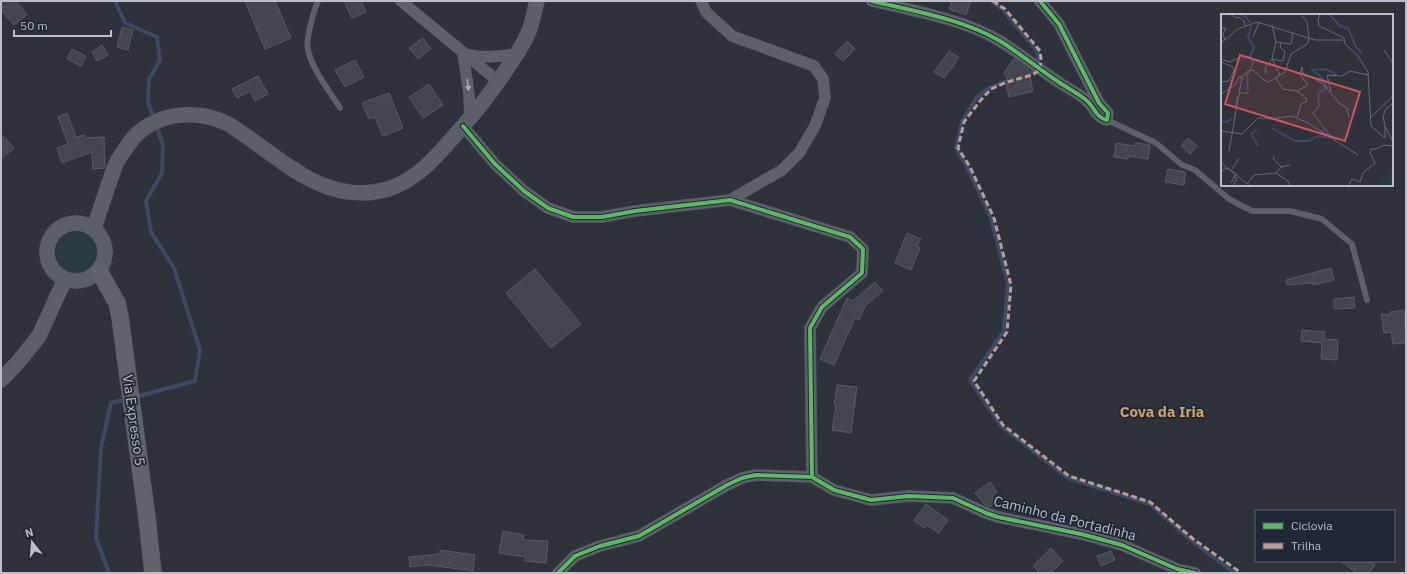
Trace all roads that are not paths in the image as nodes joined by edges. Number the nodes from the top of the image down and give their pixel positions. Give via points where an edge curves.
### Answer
1 (318, 1) edge
2 (401, 1) edge
3 (537, 1) edge
4 (701, 1) edge
5 (872, 1) edge
6 (1040, 1) edge
7 (463, 53) junction
8 (517, 54) junction
9 (498, 82) junction
10 (340, 108) dead end
11 (1107, 120) junction
12 (466, 122) junction
13 (730, 200) junction
14 (94, 228) junction
15 (99, 271) junction
16 (65, 279) junction
17 (1367, 300) dead end
18 (1, 380) edge
19 (812, 477) junction
20 (153, 573) edge
21 (558, 573) edge
22 (1195, 573) edge

1 - 10 lane via 307,49
2 - 7 street
3 - 8 main road via 529,30
4 - 13 street via 706,12 732,36 814,66 823,79 825,98 815,126 800,153 782,170
5 - 11 street via 931,15 969,27 1000,41 1087,100 1099,116
6 - 11 street via 1059,24 1099,103 1108,113
7 - 8 street via 488,58
7 - 9 street
7 -> 12 street via 470,94
8 - 9 main road
9 - 12 main road
11 - 17 lane via 1156,143 1182,164 1195,170 1229,199 1252,211 1290,211 1322,219 1352,244
12 - 13 street via 495,164 524,191 548,208 573,217 602,218 635,211
12 - 14 main road via 415,176 388,189 367,193 332,189 317,183 228,124 209,117 184,114 161,119 144,129 130,142 117,162
13 - 19 street via 850,237 863,249 862,273 822,307 810,328
14 - 15 main road via 105,246 104,261
14 - 16 main road via 76,222 68,224 59,228 48,242 47,259 51,268
15 - 16 main road via 81,281
15 - 20 main road, Via Expresso 5 via 117,303 120,317
16 - 18 main road via 39,336
19 - 21 street via 742,478 639,536 600,546 575,556
19 - 22 street, Caminho da Portadinha via 834,490 871,500 909,496 953,498 998,517 1122,545 1177,569

